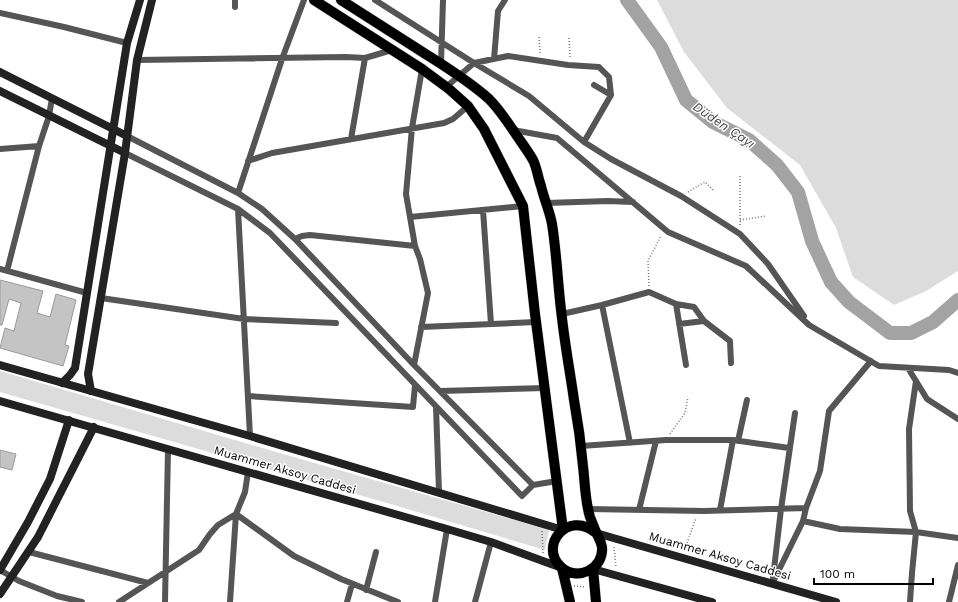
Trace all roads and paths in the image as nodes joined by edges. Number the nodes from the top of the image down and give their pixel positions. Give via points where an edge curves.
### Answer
1 (140, 0) edge
2 (152, 0) edge
3 (234, 0) edge
4 (304, 0) edge
5 (314, 0) edge
6 (341, 0) edge
7 (375, 0) edge
8 (443, 0) edge
9 (504, 0) edge
10 (235, 8) dead end
11 (0, 13) edge
12 (539, 37) dead end
13 (569, 38) dead end
14 (441, 42) junction
15 (127, 43) junction
16 (392, 50) junction
17 (365, 58) junction
18 (282, 59) junction
19 (494, 59) junction
20 (137, 60) junction
21 (540, 61) junction
22 (474, 63) junction
23 (441, 64) junction
24 (571, 66) junction
25 (422, 69) junction
26 (0, 72) edge
27 (459, 76) junction
28 (594, 85) dead end
29 (446, 87) junction
30 (0, 91) edge
31 (610, 95) junction
32 (52, 98) junction
33 (468, 106) junction
34 (49, 116) junction
35 (412, 128) junction
36 (114, 130) junction
37 (513, 130) junction
38 (127, 136) junction
39 (351, 139) junction
40 (584, 142) junction
41 (39, 146) junction
42 (111, 147) junction
43 (0, 149) edge
44 (125, 153) junction
45 (248, 162) junction
46 (740, 176) dead end
47 (714, 191) dead end
48 (238, 193) junction
49 (681, 196) junction
50 (633, 202) junction
51 (546, 203) junction
52 (523, 206) junction
53 (238, 210) junction
54 (483, 210) junction
55 (766, 216) dead end
56 (410, 217) junction
57 (740, 220) junction
58 (665, 229) junction
59 (740, 234) junction
60 (295, 238) junction
61 (415, 246) junction
62 (0, 269) edge
63 (7, 271) junction
64 (650, 292) junction
65 (87, 293) junction
66 (101, 298) junction
67 (676, 304) junction
68 (602, 305) junction
69 (562, 314) junction
70 (244, 319) junction
71 (704, 321) junction
72 (536, 322) junction
73 (336, 323) dead end
74 (491, 324) junction
75 (679, 324) junction
76 (810, 325) junction
77 (421, 327) junction
78 (871, 361) junction
79 (731, 364) dead end
80 (0, 365) edge
81 (414, 365) junction
82 (686, 365) dead end
83 (908, 368) junction
84 (958, 373) edge
85 (916, 381) junction
86 (62, 383) junction
87 (415, 385) junction
88 (545, 388) junction
89 (91, 391) junction
90 (441, 391) junction
91 (248, 396) junction
92 (688, 397) dead end
93 (0, 400) edge
94 (747, 400) dead end
95 (436, 407) junction
96 (795, 413) dead end
97 (958, 419) edge
98 (69, 420) junction
99 (94, 427) junction
100 (250, 436) junction
101 (666, 440) junction
102 (735, 440) junction
103 (656, 441) junction
104 (630, 443) junction
105 (581, 446) junction
106 (789, 448) junction
107 (168, 449) junction
108 (248, 472) junction
109 (557, 481) junction
110 (533, 485) junction
111 (439, 492) junction
112 (781, 508) junction
113 (806, 508) junction
114 (588, 509) junction
115 (639, 510) junction
116 (720, 510) junction
117 (698, 511) junction
118 (236, 514) junction
119 (803, 521) junction
120 (542, 523) junction
121 (447, 529) junction
122 (563, 530) junction
123 (916, 532) junction
124 (596, 533) junction
125 (614, 538) junction
126 (958, 538) edge
127 (491, 542) junction
128 (687, 543) dead end
129 (28, 552) junction
130 (376, 552) dead end
131 (543, 561) junction
132 (958, 565) edge
133 (562, 568) junction
134 (593, 569) junction
135 (0, 570) edge
136 (165, 572) junction
137 (616, 575) junction
138 (12, 577) junction
139 (148, 582) junction
140 (772, 583) junction
141 (352, 584) junction
142 (567, 586) junction
143 (594, 587) junction
144 (366, 590) junction
145 (0, 594) edge
146 (122, 601) edge
147 (82, 602) edge
148 (165, 602) edge
149 (230, 602) edge
150 (347, 602) edge
151 (398, 602) edge
152 (435, 602) edge
153 (474, 602) edge
154 (570, 602) edge
155 (596, 602) edge
156 (712, 602) edge
157 (836, 602) edge
158 (910, 602) edge
159 (950, 602) edge

1 - 15 main road
2 - 20 main road
3 - 10 street
4 - 18 street
5 - 16 main road
6 - 23 main road
7 - 14 street
8 - 14 street
9 - 19 street via 498,11
11 - 15 street
12 - 21 path
13 - 24 path
14 - 22 street
14 - 23 street
15 - 36 main road
16 - 17 street
16 - 25 main road
17 - 18 street
17 - 39 street
18 - 20 street
18 - 45 street
19 - 21 street via 508,56
19 - 22 street
20 - 38 main road
21 - 24 street
22 - 27 street
22 - 40 street via 529,96
23 - 27 main road
24 - 31 street via 599,67 609,77
25 - 29 main road
25 - 35 street
26 - 32 main road
27 - 29 street
27 - 37 main road via 489,100
28 - 31 street
29 - 33 main road
30 - 34 main road
31 - 40 street
32 - 34 street
32 - 36 main road
33 - 35 street via 444,123
33 - 52 main road via 484,129
34 - 41 street
34 - 42 main road
35 - 39 street
35 - 56 street via 406,194
36 - 38 main road
36 - 42 main road
37 - 50 street via 557,138
37 - 51 main road via 533,161
38 - 44 main road
38 - 48 street
39 - 45 street via 272,153
40 - 49 street
41 - 43 street
41 - 63 street
42 - 44 main road
42 - 65 main road
44 - 53 street
44 - 66 main road
45 - 48 street
46 - 57 path
47 - 49 path via 706,182
48 - 60 street via 262,209
49 - 59 street
50 - 51 street via 608,200
50 - 58 street
51 - 69 main road via 552,222
52 - 54 street
52 - 72 main road
53 - 70 street
53 - 87 street via 270,233
54 - 56 street
54 - 74 street
55 - 57 path
56 - 61 street
57 - 59 path
58 - 64 path via 648,260
58 - 76 street via 746,266
59 - 76 street via 768,264
60 - 61 street via 310,235
60 - 81 street
61 - 77 street via 428,293
62 - 63 street
63 - 65 street
64 - 67 street
64 - 68 street
65 - 86 main road via 75,368
66 - 70 street
66 - 89 main road via 88,374
67 - 71 street via 694,307
67 - 75 street
68 - 69 street
68 - 104 street
69 - 105 main road
70 - 73 street
70 - 91 street
71 - 75 street
71 - 79 street via 730,341
72 - 74 street
72 - 88 main road
74 - 77 street
75 - 82 street
76 - 78 street
77 - 81 street
78 - 83 street via 879,366
78 - 113 street via 829,411 820,471
80 - 86 main road, Muammer Aksoy Caddesi
81 - 90 street
83 - 84 street via 949,370
83 - 85 street
85 - 97 street via 928,399
85 - 123 street via 909,429 910,511
86 - 89 main road, Muammer Aksoy Caddesi
87 - 91 street via 413,407
87 - 95 street
88 - 90 street
88 - 109 main road
89 - 100 main road, Muammer Aksoy Caddesi
90 - 110 street
91 - 100 street
92 - 101 path via 685,413
93 - 98 main road, Muammer Aksoy Caddesi
94 - 102 street
95 - 110 street via 522,496
95 - 111 street
96 - 106 street
98 - 99 main road, Muammer Aksoy Caddesi
98 - 135 main road via 50,479
99 - 107 main road, Muammer Aksoy Caddesi
99 - 129 main road
100 - 111 main road, Muammer Aksoy Caddesi
101 - 102 street
101 - 103 street
102 - 106 street
102 - 116 street
103 - 104 street
103 - 115 street
104 - 105 street
105 - 114 main road
106 - 112 street
107 - 108 main road, Muammer Aksoy Caddesi
107 - 136 street
108 - 118 street via 245,492
108 - 121 main road, Muammer Aksoy Caddesi
109 - 110 street
109 - 122 main road
111 - 120 main road, Muammer Aksoy Caddesi
112 - 113 street
112 - 116 street
112 - 140 street
113 - 119 street
114 - 115 street
114 - 124 main road
115 - 117 street
116 - 117 street
117 - 128 path
118 - 136 street via 218,525 199,550
118 - 141 street via 294,556
118 - 149 street
119 - 123 street via 840,529
119 - 140 street
120 - 122 main road, Muammer Aksoy Caddesi
120 - 131 path
121 - 127 main road, Muammer Aksoy Caddesi
121 - 152 street
122 - 124 main road via 577,525
122 - 133 main road via 554,541 553,549 557,563
123 - 126 street
123 - 158 street
124 - 125 main road, Muammer Aksoy Caddesi
124 - 134 main road via 602,548 598,563
125 - 137 path
125 - 140 main road, Muammer Aksoy Caddesi
127 - 131 main road, Muammer Aksoy Caddesi
127 - 153 street
129 - 138 main road
129 - 139 street
130 - 144 street
131 - 133 main road, Muammer Aksoy Caddesi
132 - 159 street
133 - 134 main road via 574,574
133 - 142 main road
134 - 137 main road
134 - 143 main road
135 - 138 street
136 - 139 street
136 - 148 street
137 - 156 main road
138 - 145 main road
138 - 147 street via 57,596
139 - 146 street
140 - 157 main road, Muammer Aksoy Caddesi
141 - 144 street
141 - 150 street
142 - 143 path
142 - 154 main road
143 - 155 main road
144 - 151 street

